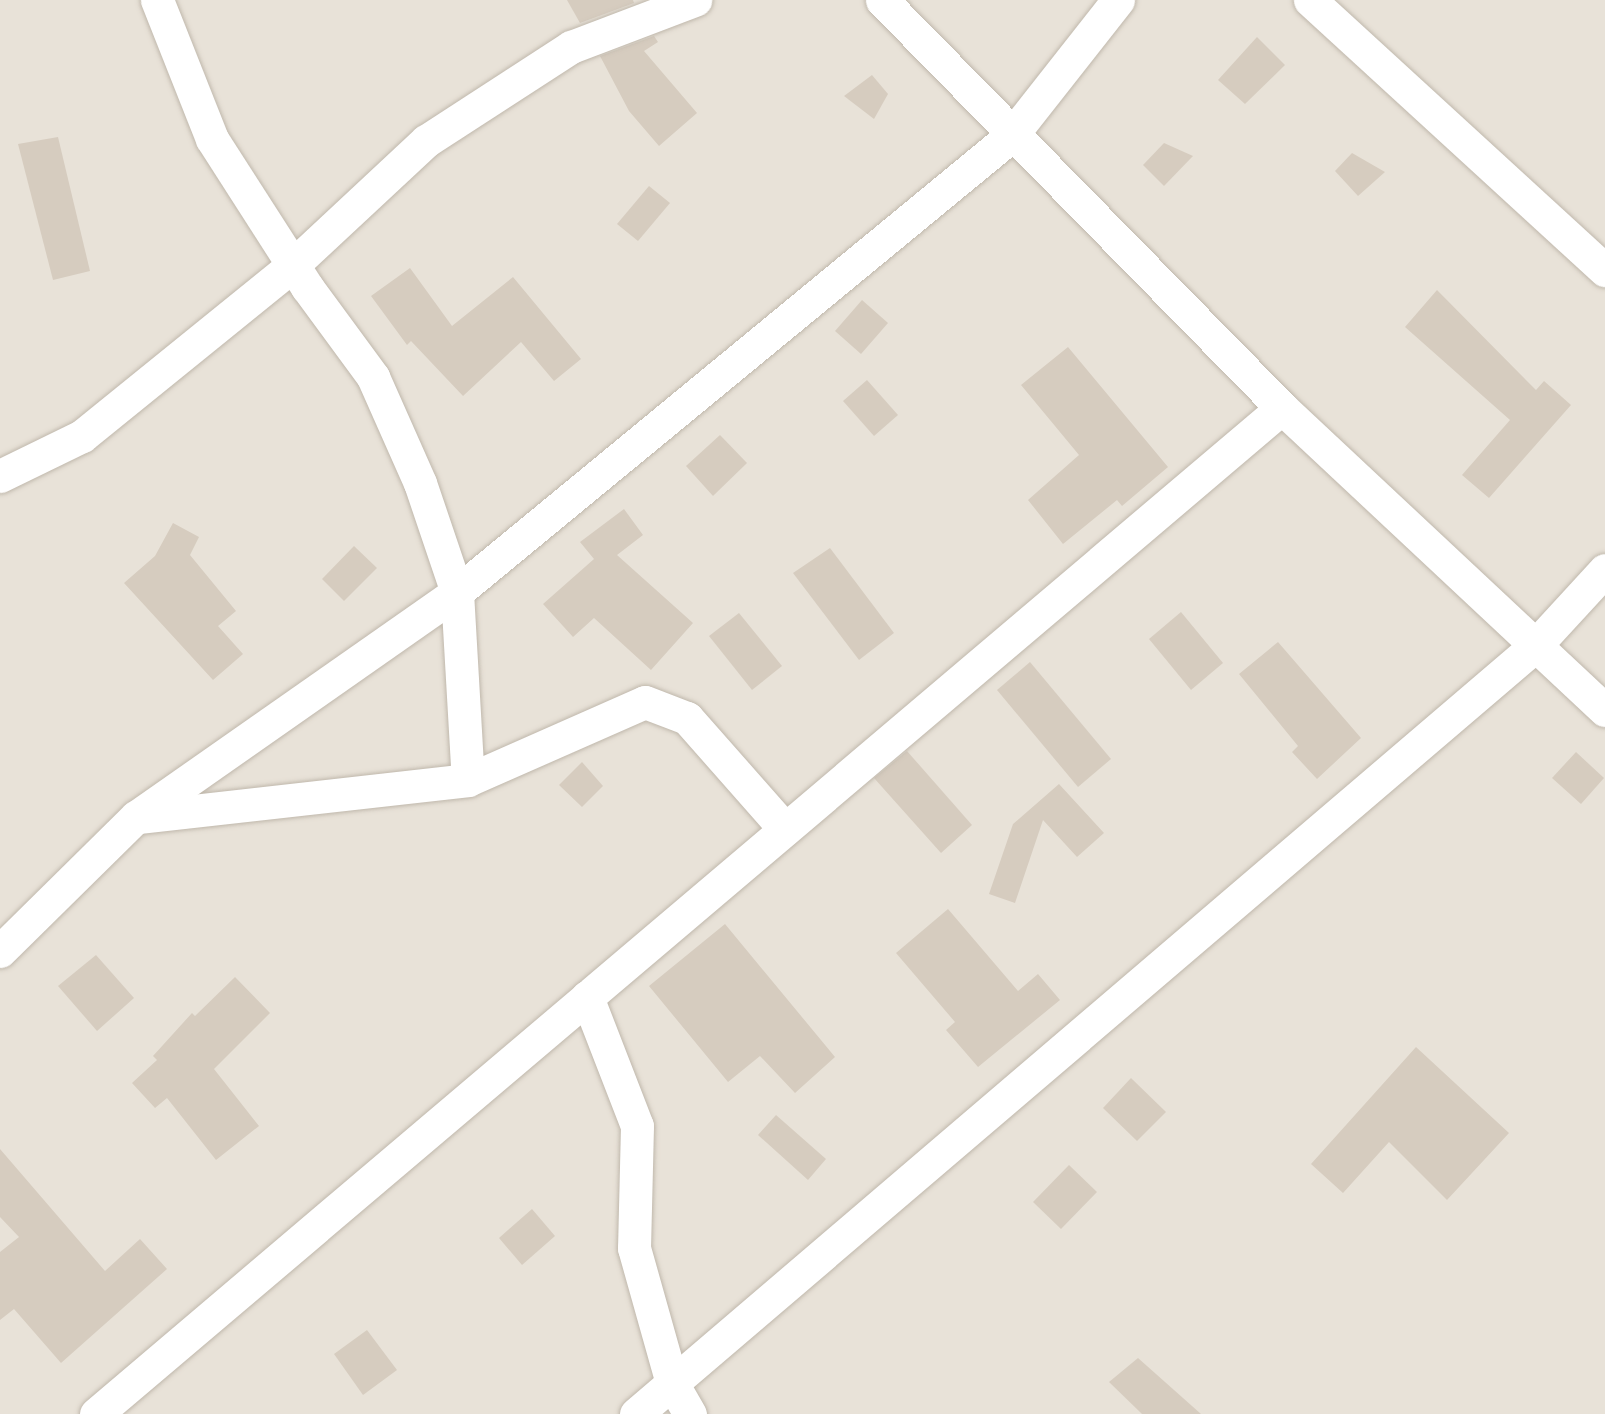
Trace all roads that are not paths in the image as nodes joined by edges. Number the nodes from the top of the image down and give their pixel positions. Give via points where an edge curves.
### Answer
1 (157, 0) edge
2 (695, 0) edge
3 (882, 0) edge
4 (1118, 0) edge
5 (1310, 0) edge
6 (1011, 136) junction
7 (293, 265) junction
8 (1605, 270) edge
9 (1282, 408) junction
10 (0, 476) edge
11 (1605, 570) edge
12 (457, 592) junction
13 (1535, 646) junction
14 (1605, 710) edge
15 (468, 780) junction
16 (136, 817) junction
17 (785, 830) junction
18 (0, 951) edge
19 (587, 997) junction
20 (672, 1383) junction
21 (96, 1414) edge
22 (636, 1414) edge
23 (690, 1414) edge

1 - 7 street via 212,139
2 - 7 street via 572,48 426,141
3 - 6 street
4 - 6 street
5 - 8 street
6 - 9 street
6 - 12 street
7 - 10 street via 81,436
7 - 12 street via 373,377 420,483
9 - 13 street
9 - 17 street
11 - 13 street
12 - 15 street
12 - 16 street
13 - 14 street
13 - 20 street
15 - 16 street
15 - 17 street via 645,702 687,718
16 - 18 street
17 - 19 street
19 - 20 street via 637,1126 634,1248
19 - 21 street
20 - 22 street
20 - 23 street

